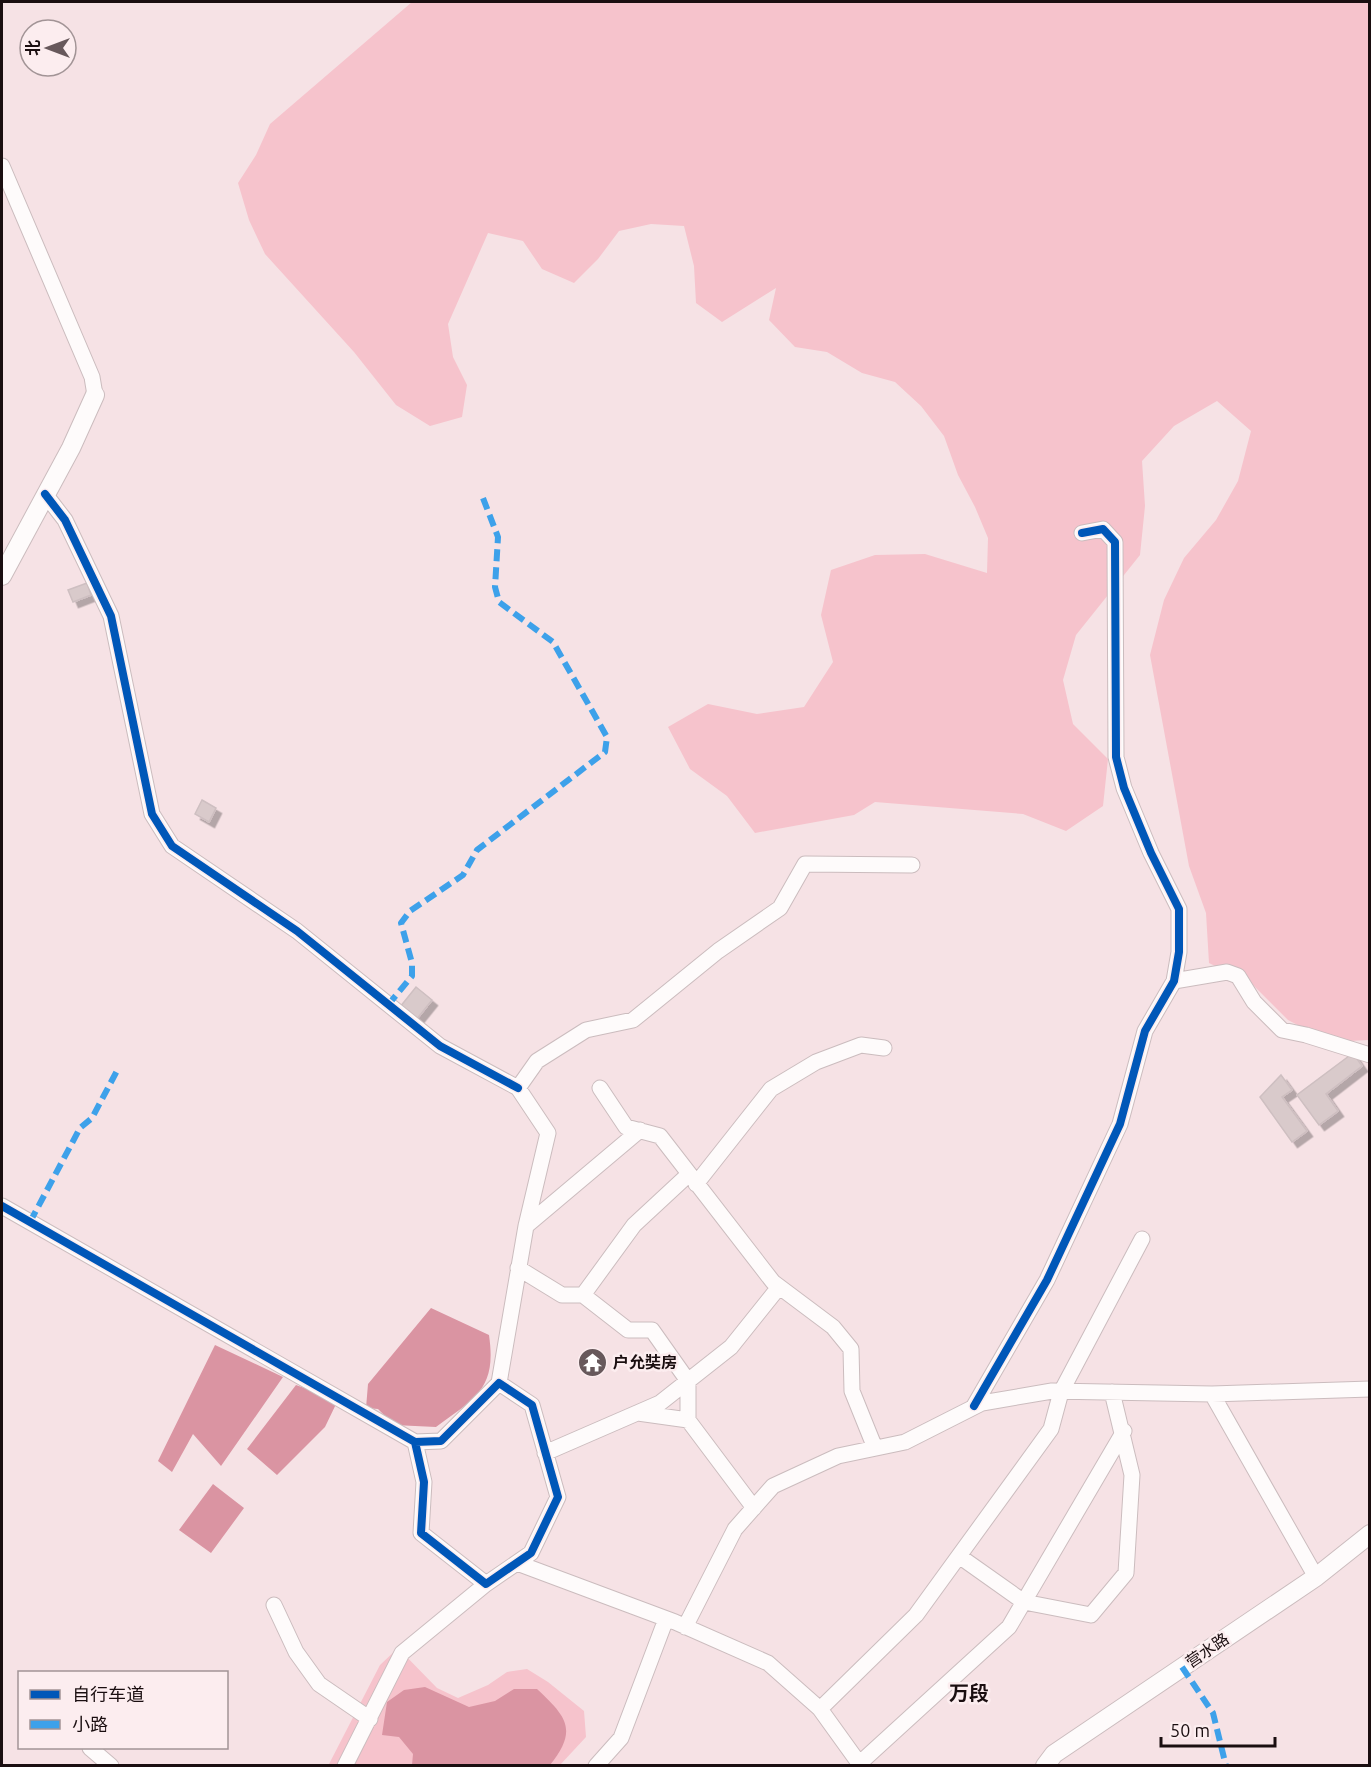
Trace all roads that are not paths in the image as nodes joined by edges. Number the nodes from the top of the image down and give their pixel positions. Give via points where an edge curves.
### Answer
1 (2, 166) edge
2 (95, 395) joint
3 (45, 494) junction
4 (1082, 533) dead end
5 (2, 576) edge
6 (912, 865) dead end
7 (1174, 981) junction
8 (884, 1048) dead end
9 (1370, 1055) edge
10 (518, 1088) junction
11 (600, 1088) dead end
12 (639, 1130) junction
13 (692, 1179) junction
14 (2, 1206) edge
15 (526, 1226) junction
16 (1142, 1239) dead end
17 (518, 1268) junction
18 (779, 1287) junction
19 (583, 1294) junction
20 (688, 1381) junction
21 (499, 1383) junction
22 (1370, 1389) edge
23 (1061, 1392) junction
24 (1112, 1392) junction
25 (1212, 1394) junction
26 (974, 1406) junction
27 (638, 1413) junction
28 (688, 1420) junction
29 (1124, 1431) junction
30 (415, 1442) junction
31 (875, 1449) junction
32 (546, 1453) junction
33 (753, 1508) junction
34 (1370, 1534) edge
35 (959, 1556) junction
36 (517, 1563) junction
37 (1316, 1577) junction
38 (486, 1584) junction
39 (1024, 1602) junction
40 (274, 1605) dead end
41 (666, 1619) junction
42 (685, 1626) junction
43 (820, 1709) junction
44 (370, 1719) junction
45 (91, 1749) edge
46 (860, 1764) edge
47 (111, 1766) edge
48 (345, 1766) edge
49 (596, 1766) edge
50 (1045, 1766) edge

1 - 2 street via 92,377
2 - 3 street
3 - 5 street
3 - 10 street via 65,520 111,616 152,814 172,846 297,931 440,1046
4 - 7 street via 1103,529 1116,542 1116,757 1124,788 1179,909
6 - 10 street via 805,864 780,908 718,951 633,1020 586,1030 537,1061
7 - 9 street via 1227,972 1238,976 1254,1002 1282,1030
7 - 26 street via 1145,1031 1120,1124 1047,1280
8 - 13 street via 861,1045 816,1062 771,1089
10 - 15 street via 548,1133
11 - 12 street via 626,1127
12 - 13 street via 660,1136
12 - 15 street
13 - 18 street
13 - 19 street via 634,1225
14 - 30 street
15 - 17 street
16 - 23 street
17 - 19 street via 562,1294
17 - 21 street
18 - 20 street via 731,1347
18 - 31 street via 833,1327 851,1349 852,1391
19 - 20 street via 628,1330 652,1330
20 - 27 street via 660,1403
20 - 28 street
21 - 30 street via 441,1441
21 - 32 street via 532,1405
22 - 25 street
23 - 24 street
23 - 26 street
23 - 35 street via 1051,1429
24 - 25 street
24 - 29 street
25 - 37 street
26 - 31 street via 905,1442
27 - 28 street
27 - 32 street
28 - 33 street
29 - 39 street
29 - 39 street via 1132,1475 1126,1573 1091,1615
30 - 38 street via 424,1482 421,1533
31 - 33 street via 838,1456 773,1486
32 - 36 street via 558,1497 531,1553
33 - 42 street via 735,1529
34 - 37 street, 营水路
35 - 39 street
35 - 43 street via 916,1615
36 - 38 street
36 - 41 street
37 - 50 street, 营水路 via 1054,1754
38 - 44 street via 402,1653
39 - 46 street via 1009,1628
40 - 44 street via 296,1652 319,1684
41 - 42 street
41 - 49 street via 621,1738
42 - 43 street via 768,1663
43 - 46 street
44 - 48 street
45 - 47 street

